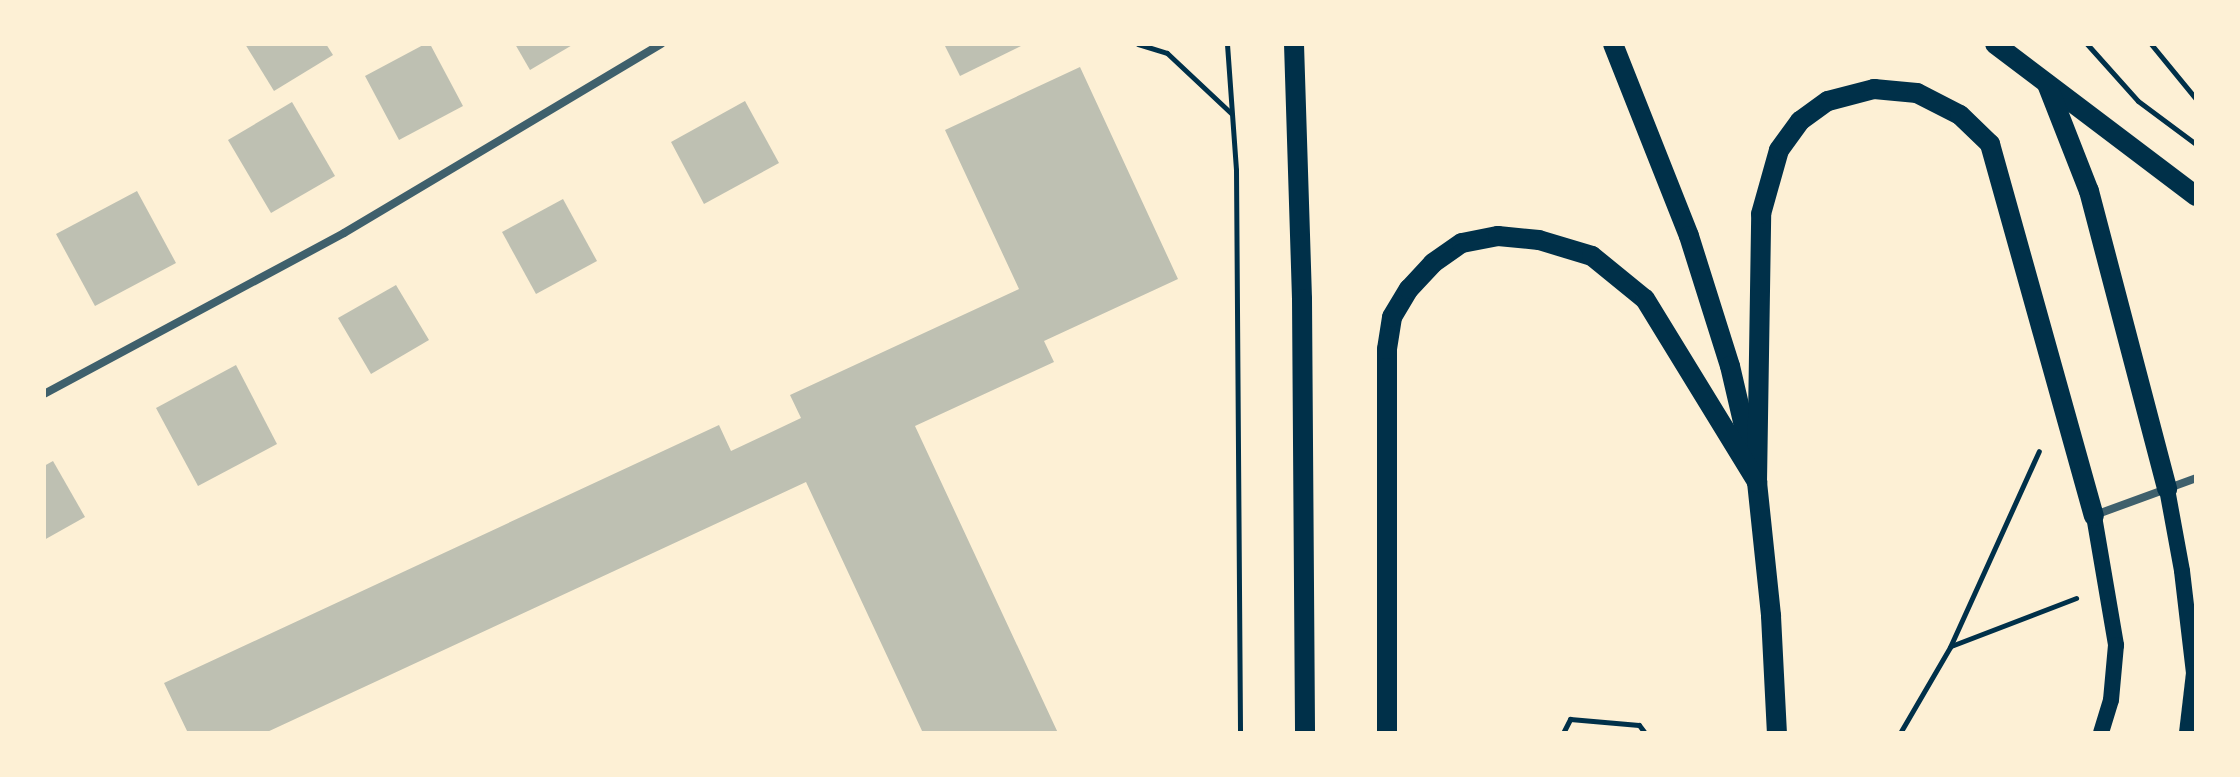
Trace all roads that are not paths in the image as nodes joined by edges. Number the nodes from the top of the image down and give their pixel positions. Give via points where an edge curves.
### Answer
1 (661, 44) edge
2 (1294, 44) edge
3 (1613, 44) edge
4 (1995, 44) edge
5 (2047, 84) junction
6 (2196, 196) edge
7 (44, 394) edge
8 (2196, 478) edge
9 (1757, 482) junction
10 (2167, 489) junction
11 (2094, 516) junction
12 (1305, 733) edge
13 (1387, 733) edge
14 (1777, 733) edge
15 (2101, 733) edge
16 (2187, 733) edge

1 - 7 street via 344,233
2 - 12 main road
3 - 9 main road via 1689,236 1730,366
4 - 5 main road
5 - 6 main road
5 - 10 main road via 2089,191
8 - 10 street
9 - 11 main road via 1761,214 1779,150 1800,121 1828,101 1874,89 1917,93 1960,115 1990,144
9 - 13 main road via 1645,299 1592,256 1539,240 1498,236 1462,243 1409,289 1392,317 1387,349
9 - 14 main road
10 - 11 street
10 - 16 main road via 2194,673
11 - 15 main road via 2116,645 2111,700

